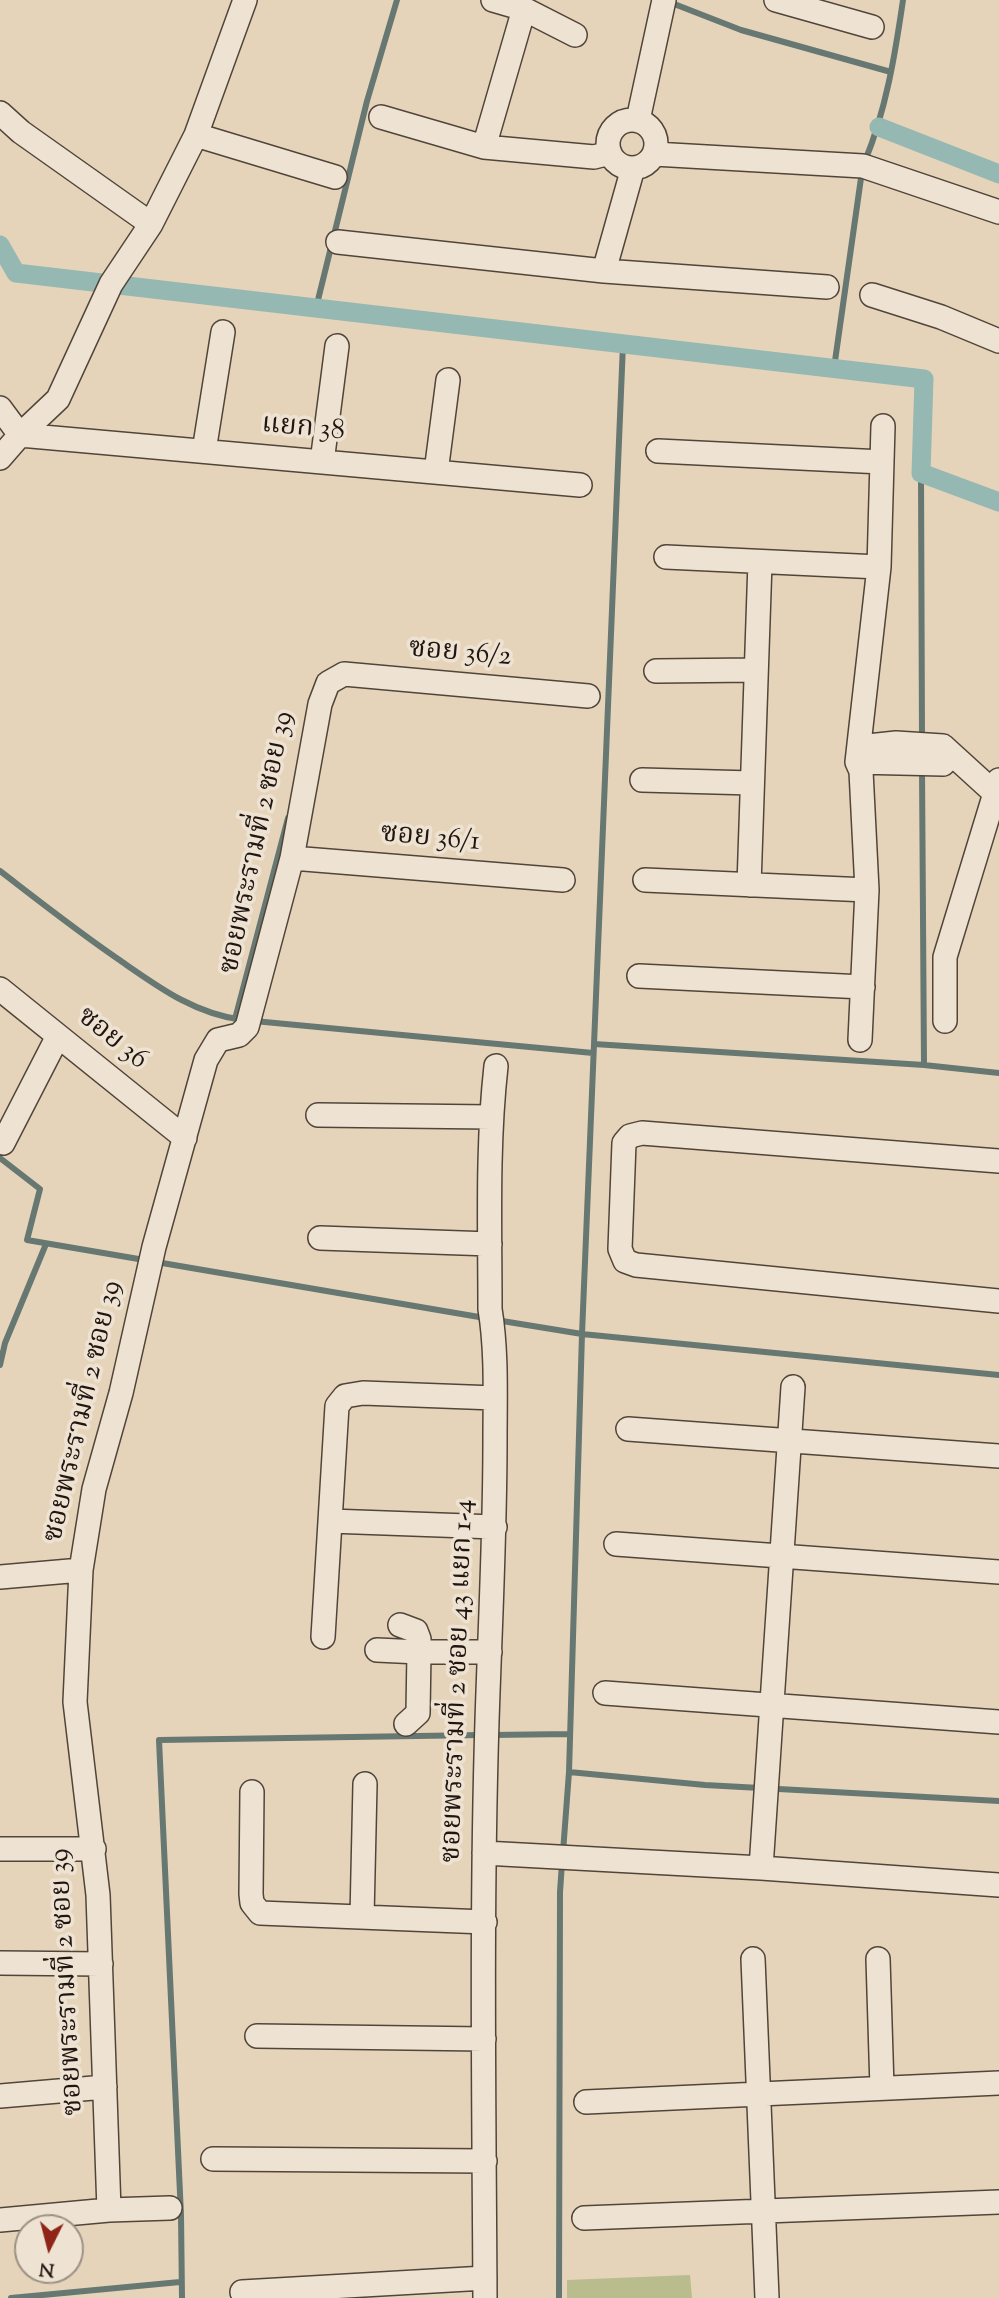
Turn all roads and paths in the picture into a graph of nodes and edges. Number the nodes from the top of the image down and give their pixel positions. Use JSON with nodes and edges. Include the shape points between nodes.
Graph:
{"nodes":[{"id":1,"x":245,"y":0,"type":"edge"},
{"id":2,"x":493,"y":0,"type":"edge"},
{"id":3,"x":664,"y":0,"type":"edge"},
{"id":4,"x":776,"y":0,"type":"edge"},
{"id":5,"x":524,"y":9,"type":"junction"},
{"id":6,"x":872,"y":27,"type":"dead end"},
{"id":7,"x":575,"y":35,"type":"dead end"},
{"id":8,"x":0,"y":113,"type":"edge"},
{"id":9,"x":381,"y":117,"type":"dead end"},
{"id":10,"x":638,"y":120,"type":"junction"},
{"id":11,"x":196,"y":135,"type":"junction"},
{"id":12,"x":484,"y":147,"type":"junction"},
{"id":13,"x":610,"y":153,"type":"junction"},
{"id":14,"x":654,"y":154,"type":"junction"},
{"id":15,"x":633,"y":168,"type":"junction"},
{"id":16,"x":335,"y":177,"type":"dead end"},
{"id":17,"x":999,"y":212,"type":"edge"},
{"id":18,"x":151,"y":224,"type":"junction"},
{"id":19,"x":338,"y":243,"type":"dead end"},
{"id":20,"x":604,"y":271,"type":"junction"},
{"id":21,"x":827,"y":286,"type":"dead end"},
{"id":22,"x":872,"y":295,"type":"dead end"},
{"id":23,"x":223,"y":332,"type":"dead end"},
{"id":24,"x":999,"y":341,"type":"edge"},
{"id":25,"x":337,"y":346,"type":"dead end"},
{"id":26,"x":448,"y":380,"type":"dead end"},
{"id":27,"x":0,"y":408,"type":"edge"},
{"id":28,"x":883,"y":426,"type":"dead end"},
{"id":29,"x":20,"y":435,"type":"junction"},
{"id":30,"x":204,"y":451,"type":"junction"},
{"id":31,"x":658,"y":452,"type":"dead end"},
{"id":32,"x":0,"y":458,"type":"edge"},
{"id":33,"x":322,"y":462,"type":"junction"},
{"id":34,"x":882,"y":462,"type":"junction"},
{"id":35,"x":436,"y":472,"type":"junction"},
{"id":36,"x":580,"y":485,"type":"dead end"},
{"id":37,"x":666,"y":558,"type":"dead end"},
{"id":38,"x":760,"y":562,"type":"junction"},
{"id":39,"x":879,"y":566,"type":"junction"},
{"id":40,"x":756,"y":670,"type":"junction"},
{"id":41,"x":656,"y":671,"type":"dead end"},
{"id":42,"x":328,"y":683,"type":"joint"},
{"id":43,"x":588,"y":696,"type":"dead end"},
{"id":44,"x":858,"y":754,"type":"junction"},
{"id":45,"x":642,"y":780,"type":"dead end"},
{"id":46,"x":752,"y":783,"type":"junction"},
{"id":47,"x":998,"y":790,"type":"edge"},
{"id":48,"x":292,"y":858,"type":"junction"},
{"id":49,"x":564,"y":880,"type":"dead end"},
{"id":50,"x":645,"y":880,"type":"dead end"},
{"id":51,"x":749,"y":885,"type":"junction"},
{"id":52,"x":867,"y":890,"type":"junction"},
{"id":53,"x":639,"y":976,"type":"dead end"},
{"id":54,"x":863,"y":986,"type":"junction"},
{"id":55,"x":0,"y":989,"type":"edge"},
{"id":56,"x":945,"y":1021,"type":"dead end"},
{"id":57,"x":58,"y":1035,"type":"junction"},
{"id":58,"x":860,"y":1040,"type":"dead end"},
{"id":59,"x":496,"y":1066,"type":"dead end"},
{"id":60,"x":318,"y":1115,"type":"dead end"},
{"id":61,"x":491,"y":1117,"type":"junction"},
{"id":62,"x":185,"y":1138,"type":"junction"},
{"id":63,"x":3,"y":1143,"type":"dead end"},
{"id":64,"x":999,"y":1161,"type":"edge"},
{"id":65,"x":320,"y":1238,"type":"dead end"},
{"id":66,"x":490,"y":1244,"type":"junction"},
{"id":67,"x":999,"y":1301,"type":"edge"},
{"id":68,"x":793,"y":1387,"type":"dead end"},
{"id":69,"x":495,"y":1398,"type":"junction"},
{"id":70,"x":628,"y":1429,"type":"dead end"},
{"id":71,"x":790,"y":1440,"type":"junction"},
{"id":72,"x":999,"y":1456,"type":"edge"},
{"id":73,"x":330,"y":1521,"type":"junction"},
{"id":74,"x":495,"y":1527,"type":"junction"},
{"id":75,"x":616,"y":1544,"type":"dead end"},
{"id":76,"x":783,"y":1556,"type":"junction"},
{"id":77,"x":81,"y":1570,"type":"junction"},
{"id":78,"x":999,"y":1572,"type":"edge"},
{"id":79,"x":0,"y":1577,"type":"edge"},
{"id":80,"x":400,"y":1625,"type":"dead end"},
{"id":81,"x":323,"y":1637,"type":"dead end"},
{"id":82,"x":377,"y":1650,"type":"dead end"},
{"id":83,"x":419,"y":1652,"type":"junction"},
{"id":84,"x":490,"y":1653,"type":"junction"},
{"id":85,"x":605,"y":1693,"type":"dead end"},
{"id":86,"x":772,"y":1706,"type":"junction"},
{"id":87,"x":999,"y":1721,"type":"edge"},
{"id":88,"x":406,"y":1724,"type":"dead end"},
{"id":89,"x":365,"y":1784,"type":"dead end"},
{"id":90,"x":252,"y":1792,"type":"dead end"},
{"id":91,"x":0,"y":1849,"type":"edge"},
{"id":92,"x":94,"y":1849,"type":"junction"},
{"id":93,"x":485,"y":1853,"type":"junction"},
{"id":94,"x":761,"y":1868,"type":"junction"},
{"id":95,"x":999,"y":1885,"type":"edge"},
{"id":96,"x":362,"y":1917,"type":"junction"},
{"id":97,"x":485,"y":1922,"type":"junction"},
{"id":98,"x":753,"y":1959,"type":"dead end"},
{"id":99,"x":878,"y":1959,"type":"dead end"},
{"id":100,"x":0,"y":1963,"type":"edge"},
{"id":101,"x":101,"y":1964,"type":"junction"},
{"id":102,"x":257,"y":2036,"type":"dead end"},
{"id":103,"x":484,"y":2039,"type":"junction"},
{"id":104,"x":999,"y":2083,"type":"edge"},
{"id":105,"x":105,"y":2087,"type":"junction"},
{"id":106,"x":882,"y":2088,"type":"junction"},
{"id":107,"x":759,"y":2093,"type":"junction"},
{"id":108,"x":0,"y":2096,"type":"edge"},
{"id":109,"x":586,"y":2102,"type":"dead end"},
{"id":110,"x":213,"y":2159,"type":"dead end"},
{"id":111,"x":485,"y":2161,"type":"junction"},
{"id":112,"x":999,"y":2202,"type":"edge"},
{"id":113,"x":170,"y":2208,"type":"dead end"},
{"id":114,"x":109,"y":2210,"type":"junction"},
{"id":115,"x":764,"y":2211,"type":"junction"},
{"id":116,"x":584,"y":2218,"type":"dead end"},
{"id":117,"x":0,"y":2220,"type":"edge"},
{"id":118,"x":485,"y":2288,"type":"edge"},
{"id":119,"x":242,"y":2292,"type":"dead end"},
{"id":120,"x":767,"y":2298,"type":"edge"}],
"edges":[{"from":1,"to":11,"type":"street"},
{"from":2,"to":5,"type":"street"},
{"from":3,"to":10,"type":"street"},
{"from":4,"to":6,"type":"street"},
{"from":5,"to":7,"type":"street"},
{"from":5,"to":12,"type":"street"},
{"from":8,"to":18,"type":"street"},
{"from":9,"to":12,"type":"street"},
{"from":10,"to":13,"type":"street","via":[[618,125],[611,133]]},
{"from":10,"to":14,"type":"street","via":[[654,133]]},
{"from":11,"to":16,"type":"street"},
{"from":11,"to":18,"type":"street"},
{"from":12,"to":13,"type":"street","via":[[594,157]]},
{"from":13,"to":15,"type":"street","via":[[615,161]]},
{"from":14,"to":15,"type":"street"},
{"from":14,"to":17,"type":"street","via":[[863,166]]},
{"from":15,"to":20,"type":"street"},
{"from":18,"to":29,"type":"street","via":[[110,287],[58,399]]},
{"from":19,"to":20,"type":"street"},
{"from":20,"to":21,"type":"street"},
{"from":22,"to":24,"type":"street"},
{"from":23,"to":30,"type":"street"},
{"from":25,"to":33,"type":"street"},
{"from":26,"to":35,"type":"street"},
{"from":27,"to":29,"type":"street"},
{"from":28,"to":34,"type":"street"},
{"from":29,"to":30,"type":"street","name":"แยก 38"},
{"from":29,"to":32,"type":"street"},
{"from":30,"to":33,"type":"street","name":"แยก 38"},
{"from":31,"to":34,"type":"street"},
{"from":33,"to":35,"type":"street","name":"แยก 38"},
{"from":34,"to":39,"type":"street"},
{"from":35,"to":36,"type":"street","name":"แยก 38"},
{"from":37,"to":38,"type":"street"},
{"from":38,"to":39,"type":"street"},
{"from":38,"to":40,"type":"street"},
{"from":39,"to":44,"type":"street"},
{"from":40,"to":41,"type":"street"},
{"from":40,"to":46,"type":"street"},
{"from":42,"to":43,"type":"street","name":"ซอย 36/2","via":[[344,674]]},
{"from":42,"to":48,"type":"street","name":"ซอยพระรามที่ 2 ซอย 39","via":[[320,704]]},
{"from":44,"to":47,"type":"street","via":[[946,755]]},
{"from":44,"to":52,"type":"street"},
{"from":45,"to":46,"type":"street"},
{"from":46,"to":51,"type":"street"},
{"from":47,"to":56,"type":"street","via":[[945,957]]},
{"from":48,"to":49,"type":"street","name":"ซอย 36/1"},
{"from":48,"to":62,"type":"street","name":"ซอยพระรามที่ 2 ซอย 39","via":[[247,1027],[239,1035],[218,1040],[211,1049]]},
{"from":50,"to":51,"type":"street"},
{"from":51,"to":52,"type":"street"},
{"from":52,"to":54,"type":"street"},
{"from":53,"to":54,"type":"street"},
{"from":54,"to":58,"type":"street"},
{"from":55,"to":57,"type":"street","name":"ซอย 36"},
{"from":57,"to":62,"type":"street","name":"ซอย 36"},
{"from":57,"to":63,"type":"street"},
{"from":59,"to":61,"type":"street","name":"ซอยพระรามที่ 2 ซอย 43 แยก 1-4"},
{"from":60,"to":61,"type":"street"},
{"from":61,"to":66,"type":"street","name":"ซอยพระรามที่ 2 ซอย 43 แยก 1-4"},
{"from":62,"to":77,"type":"street","name":"ซอยพระรามที่ 2 ซอย 39","via":[[94,1489]]},
{"from":64,"to":67,"type":"street","via":[[642,1133],[624,1143],[620,1249],[625,1261],[636,1265]]},
{"from":65,"to":66,"type":"street"},
{"from":66,"to":69,"type":"street","name":"ซอยพระรามที่ 2 ซอย 43 แยก 1-4"},
{"from":68,"to":71,"type":"street"},
{"from":69,"to":73,"type":"street","via":[[345,1396],[337,1406]]},
{"from":69,"to":74,"type":"street","name":"ซอยพระรามที่ 2 ซอย 43 แยก 1-4"},
{"from":70,"to":71,"type":"street"},
{"from":71,"to":72,"type":"street"},
{"from":71,"to":76,"type":"street"},
{"from":73,"to":74,"type":"street"},
{"from":73,"to":81,"type":"street"},
{"from":74,"to":84,"type":"street","name":"ซอยพระรามที่ 2 ซอย 43 แยก 1-4"},
{"from":75,"to":76,"type":"street"},
{"from":76,"to":78,"type":"street"},
{"from":76,"to":86,"type":"street"},
{"from":77,"to":79,"type":"street"},
{"from":77,"to":92,"type":"street","name":"ซอยพระรามที่ 2 ซอย 39","via":[[75,1702]]},
{"from":80,"to":83,"type":"street","via":[[416,1631]]},
{"from":82,"to":83,"type":"street"},
{"from":83,"to":84,"type":"street"},
{"from":83,"to":88,"type":"street","via":[[418,1713]]},
{"from":84,"to":93,"type":"street","name":"ซอยพระรามที่ 2 ซอย 43 แยก 1-4"},
{"from":85,"to":86,"type":"street"},
{"from":86,"to":87,"type":"street"},
{"from":86,"to":94,"type":"street"},
{"from":89,"to":96,"type":"street"},
{"from":90,"to":96,"type":"street","via":[[251,1895],[255,1909],[271,1915]]},
{"from":91,"to":92,"type":"street"},
{"from":92,"to":101,"type":"street","name":"ซอยพระรามที่ 2 ซอย 39"},
{"from":93,"to":94,"type":"street"},
{"from":93,"to":97,"type":"street","name":"ซอยพระรามที่ 2 ซอย 43 แยก 1-4"},
{"from":94,"to":95,"type":"street"},
{"from":96,"to":97,"type":"street"},
{"from":97,"to":103,"type":"street","name":"ซอยพระรามที่ 2 ซอย 43 แยก 1-4"},
{"from":98,"to":107,"type":"street"},
{"from":99,"to":106,"type":"street"},
{"from":100,"to":101,"type":"street"},
{"from":101,"to":105,"type":"street","name":"ซอยพระรามที่ 2 ซอย 39"},
{"from":102,"to":103,"type":"street"},
{"from":103,"to":111,"type":"street","name":"ซอยพระรามที่ 2 ซอย 43 แยก 1-4"},
{"from":104,"to":106,"type":"street"},
{"from":105,"to":108,"type":"street"},
{"from":105,"to":114,"type":"street","name":"ซอยพระรามที่ 2 ซอย 39"},
{"from":106,"to":107,"type":"street"},
{"from":107,"to":109,"type":"street"},
{"from":107,"to":115,"type":"street"},
{"from":110,"to":111,"type":"street"},
{"from":111,"to":118,"type":"street","name":"ซอยพระรามที่ 2 ซอย 43 แยก 1-4"},
{"from":112,"to":115,"type":"street"},
{"from":113,"to":114,"type":"street"},
{"from":114,"to":117,"type":"street"},
{"from":115,"to":116,"type":"street"},
{"from":115,"to":120,"type":"street"},
{"from":118,"to":119,"type":"street"}]}
